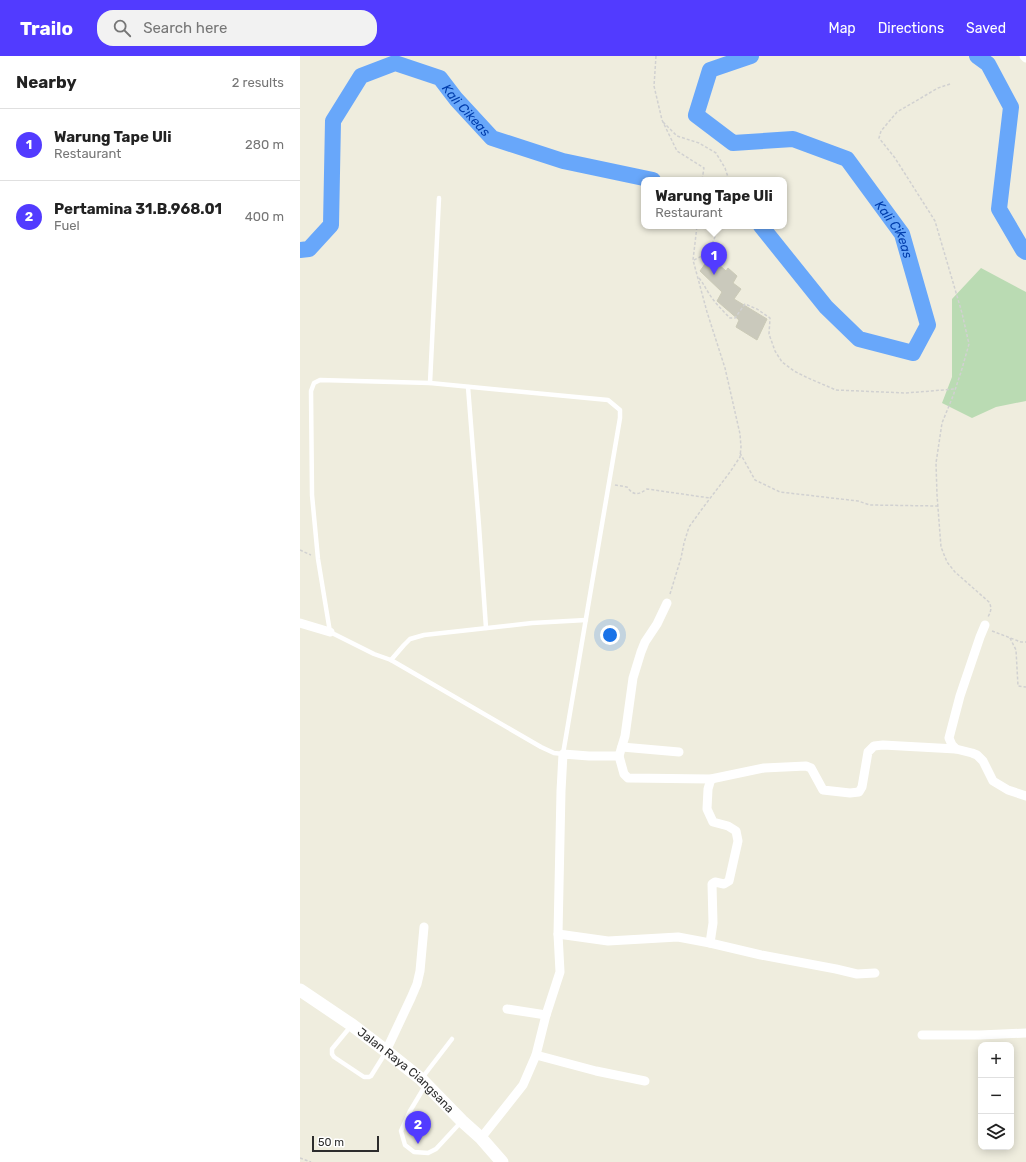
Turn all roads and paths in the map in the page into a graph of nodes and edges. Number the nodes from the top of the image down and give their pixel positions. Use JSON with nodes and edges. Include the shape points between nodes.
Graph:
{"nodes":[{"id":1,"x":656,"y":56,"type":"edge"},
{"id":2,"x":950,"y":84,"type":"dead end"},
{"id":3,"x":662,"y":120,"type":"junction"},
{"id":4,"x":702,"y":177,"type":"edge"},
{"id":5,"x":728,"y":177,"type":"edge"},
{"id":6,"x":439,"y":198,"type":"dead end"},
{"id":7,"x":697,"y":229,"type":"edge"},
{"id":8,"x":719,"y":229,"type":"edge"},
{"id":9,"x":693,"y":260,"type":"junction"},
{"id":10,"x":698,"y":278,"type":"junction"},
{"id":11,"x":430,"y":383,"type":"junction"},
{"id":12,"x":468,"y":387,"type":"junction"},
{"id":13,"x":955,"y":389,"type":"junction"},
{"id":14,"x":740,"y":453,"type":"junction"},
{"id":15,"x":609,"y":484,"type":"junction"},
{"id":16,"x":710,"y":498,"type":"junction"},
{"id":17,"x":938,"y":506,"type":"junction"},
{"id":18,"x":300,"y":550,"type":"edge"},
{"id":19,"x":318,"y":559,"type":"junction"},
{"id":20,"x":667,"y":603,"type":"joint"},
{"id":21,"x":586,"y":620,"type":"junction"},
{"id":22,"x":300,"y":623,"type":"edge"},
{"id":23,"x":985,"y":625,"type":"junction"},
{"id":24,"x":486,"y":628,"type":"junction"},
{"id":25,"x":330,"y":632,"type":"junction"},
{"id":26,"x":1010,"y":638,"type":"junction"},
{"id":27,"x":1026,"y":642,"type":"edge"},
{"id":28,"x":391,"y":660,"type":"junction"},
{"id":29,"x":1026,"y":687,"type":"edge"},
{"id":30,"x":622,"y":747,"type":"junction"},
{"id":31,"x":956,"y":749,"type":"junction"},
{"id":32,"x":679,"y":752,"type":"dead end"},
{"id":33,"x":563,"y":754,"type":"junction"},
{"id":34,"x":619,"y":756,"type":"junction"},
{"id":35,"x":711,"y":779,"type":"junction"},
{"id":36,"x":1026,"y":796,"type":"edge"},
{"id":37,"x":424,"y":927,"type":"dead end"},
{"id":38,"x":558,"y":934,"type":"junction"},
{"id":39,"x":710,"y":943,"type":"junction"},
{"id":40,"x":875,"y":973,"type":"dead end"},
{"id":41,"x":300,"y":990,"type":"edge"},
{"id":42,"x":507,"y":1009,"type":"dead end"},
{"id":43,"x":546,"y":1015,"type":"junction"},
{"id":44,"x":352,"y":1025,"type":"junction"},
{"id":45,"x":1026,"y":1033,"type":"edge"},
{"id":46,"x":922,"y":1035,"type":"dead end"},
{"id":47,"x":452,"y":1039,"type":"dead end"},
{"id":48,"x":386,"y":1051,"type":"junction"},
{"id":49,"x":536,"y":1055,"type":"junction"},
{"id":50,"x":424,"y":1082,"type":"junction"},
{"id":51,"x":645,"y":1082,"type":"dead end"},
{"id":52,"x":462,"y":1121,"type":"junction"},
{"id":53,"x":481,"y":1138,"type":"junction"},
{"id":54,"x":300,"y":1158,"type":"edge"},
{"id":55,"x":310,"y":1162,"type":"edge"},
{"id":56,"x":502,"y":1162,"type":"edge"}],
"edges":[{"from":1,"to":3,"type":"path","via":[[654,86]]},
{"from":2,"to":13,"type":"path","via":[[938,88],[897,112],[880,131],[879,138],[895,158],[935,221],[943,246],[969,344]]},
{"from":3,"to":4,"type":"path","via":[[676,152],[704,168]]},
{"from":3,"to":5,"type":"path","via":[[678,136],[700,143],[716,153]]},
{"from":6,"to":11,"type":"lane"},
{"from":7,"to":9,"type":"path"},
{"from":8,"to":9,"type":"path","via":[[704,255]]},
{"from":9,"to":10,"type":"path"},
{"from":10,"to":13,"type":"path","via":[[730,318],[736,318],[745,304],[770,318],[768,334],[782,362],[808,378],[836,390],[906,393]]},
{"from":10,"to":14,"type":"path","via":[[725,368],[741,441]]},
{"from":11,"to":12,"type":"lane"},
{"from":11,"to":19,"type":"lane","via":[[320,380],[314,383],[311,391],[312,495]]},
{"from":12,"to":15,"type":"lane","via":[[608,400],[620,410]]},
{"from":12,"to":24,"type":"lane"},
{"from":13,"to":17,"type":"path","via":[[942,423],[936,463]]},
{"from":14,"to":16,"type":"path","via":[[740,457]]},
{"from":14,"to":17,"type":"path","via":[[755,480],[780,492],[858,501],[870,505]]},
{"from":15,"to":16,"type":"path","via":[[627,486],[631,492],[637,494],[647,489]]},
{"from":15,"to":21,"type":"lane"},
{"from":16,"to":20,"type":"path","via":[[689,527]]},
{"from":17,"to":23,"type":"path","via":[[941,547],[947,562],[991,606]]},
{"from":18,"to":19,"type":"path"},
{"from":19,"to":25,"type":"lane"},
{"from":20,"to":30,"type":"street","via":[[641,652],[633,678]]},
{"from":21,"to":24,"type":"lane"},
{"from":21,"to":33,"type":"lane"},
{"from":22,"to":25,"type":"street"},
{"from":23,"to":26,"type":"path","via":[[993,632]]},
{"from":23,"to":31,"type":"street","via":[[960,696],[949,738]]},
{"from":24,"to":28,"type":"lane","via":[[410,639]]},
{"from":25,"to":28,"type":"lane"},
{"from":26,"to":27,"type":"path"},
{"from":26,"to":29,"type":"path","via":[[1016,650],[1018,686]]},
{"from":28,"to":33,"type":"lane","via":[[540,748],[554,754]]},
{"from":30,"to":32,"type":"street"},
{"from":30,"to":34,"type":"street"},
{"from":31,"to":35,"type":"street","via":[[883,744],[874,746],[868,752],[859,792],[823,790],[810,768],[806,766],[764,768]]},
{"from":31,"to":36,"type":"street","via":[[977,755],[993,781]]},
{"from":33,"to":34,"type":"street"},
{"from":33,"to":38,"type":"street"},
{"from":34,"to":35,"type":"street","via":[[624,774],[628,778]]},
{"from":35,"to":39,"type":"street","via":[[707,809],[713,822],[736,831],[738,841],[729,881],[724,884],[712,884],[713,923]]},
{"from":37,"to":48,"type":"street","via":[[417,984]]},
{"from":38,"to":39,"type":"street","via":[[608,941],[678,937]]},
{"from":38,"to":43,"type":"street","via":[[560,972]]},
{"from":39,"to":40,"type":"street","via":[[857,974]]},
{"from":41,"to":44,"type":"main road","name":"Jalan Raya Ciangsana"},
{"from":42,"to":43,"type":"street"},
{"from":43,"to":49,"type":"street"},
{"from":44,"to":48,"type":"main road","name":"Jalan Raya Ciangsana"},
{"from":44,"to":48,"type":"lane","via":[[332,1048],[334,1057],[364,1077],[369,1077]]},
{"from":45,"to":46,"type":"street"},
{"from":47,"to":50,"type":"lane"},
{"from":48,"to":50,"type":"main road","name":"Jalan Raya Ciangsana"},
{"from":49,"to":51,"type":"street"},
{"from":49,"to":53,"type":"street","via":[[523,1085]]},
{"from":50,"to":52,"type":"main road","name":"Jalan Raya Ciangsana"},
{"from":50,"to":52,"type":"lane","via":[[401,1131],[405,1145],[414,1152],[428,1153],[436,1149]]},
{"from":52,"to":53,"type":"main road","name":"Jalan Raya Ciangsana"},
{"from":53,"to":56,"type":"main road","name":"Jalan Raya Ciangsana"},
{"from":54,"to":55,"type":"path"}]}
